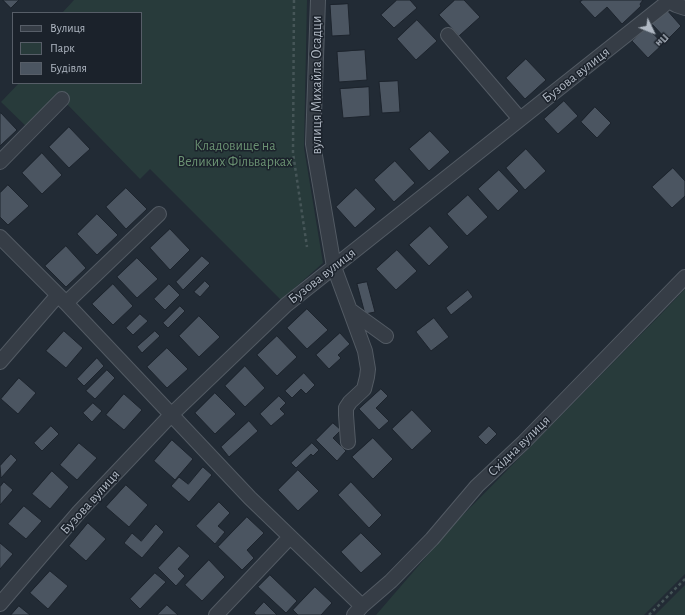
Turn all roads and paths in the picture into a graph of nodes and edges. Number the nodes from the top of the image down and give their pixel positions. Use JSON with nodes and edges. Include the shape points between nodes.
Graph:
{"nodes":[{"id":1,"x":294,"y":0,"type":"edge"},
{"id":2,"x":318,"y":0,"type":"edge"},
{"id":3,"x":668,"y":0,"type":"edge"},
{"id":4,"x":685,"y":8,"type":"edge"},
{"id":5,"x":448,"y":35,"type":"dead end"},
{"id":6,"x":62,"y":99,"type":"dead end"},
{"id":7,"x":520,"y":119,"type":"junction"},
{"id":8,"x":0,"y":162,"type":"edge"},
{"id":9,"x":159,"y":214,"type":"dead end"},
{"id":10,"x":0,"y":237,"type":"edge"},
{"id":11,"x":307,"y":247,"type":"dead end"},
{"id":12,"x":334,"y":267,"type":"junction"},
{"id":13,"x":685,"y":277,"type":"edge"},
{"id":14,"x":62,"y":299,"type":"junction"},
{"id":15,"x":350,"y":310,"type":"junction"},
{"id":16,"x":386,"y":336,"type":"dead end"},
{"id":17,"x":0,"y":362,"type":"edge"},
{"id":18,"x":171,"y":415,"type":"junction"},
{"id":19,"x":348,"y":442,"type":"dead end"},
{"id":20,"x":290,"y":537,"type":"junction"},
{"id":21,"x":685,"y":579,"type":"edge"},
{"id":22,"x":0,"y":604,"type":"edge"},
{"id":23,"x":358,"y":610,"type":"edge"},
{"id":24,"x":216,"y":615,"type":"edge"},
{"id":25,"x":649,"y":615,"type":"edge"}],
"edges":[{"from":1,"to":11,"type":"path","via":[[293,153]]},
{"from":2,"to":12,"type":"street","name":"вулиця Михайла Осадци","via":[[313,144]]},
{"from":3,"to":4,"type":"street","name":"Бузова вулиця"},
{"from":3,"to":7,"type":"street","name":"Бузова вулиця"},
{"from":5,"to":7,"type":"street"},
{"from":6,"to":8,"type":"street"},
{"from":7,"to":12,"type":"street","name":"Бузова вулиця"},
{"from":9,"to":14,"type":"street"},
{"from":10,"to":14,"type":"street"},
{"from":12,"to":15,"type":"street","name":"вулиця Михайла Осадци"},
{"from":12,"to":18,"type":"street","name":"Бузова вулиця","via":[[286,305]]},
{"from":13,"to":23,"type":"street","name":"Східна вулиця","via":[[524,442],[477,486],[432,539],[391,581]]},
{"from":14,"to":17,"type":"street"},
{"from":14,"to":18,"type":"street"},
{"from":15,"to":16,"type":"street"},
{"from":15,"to":19,"type":"street","name":"вулиця Михайла Осадци","via":[[365,350],[368,370],[364,389],[346,408]]},
{"from":18,"to":20,"type":"street"},
{"from":18,"to":22,"type":"street","name":"Бузова вулиця","via":[[79,512]]},
{"from":20,"to":23,"type":"street"},
{"from":20,"to":24,"type":"street"},
{"from":21,"to":25,"type":"path"}]}
